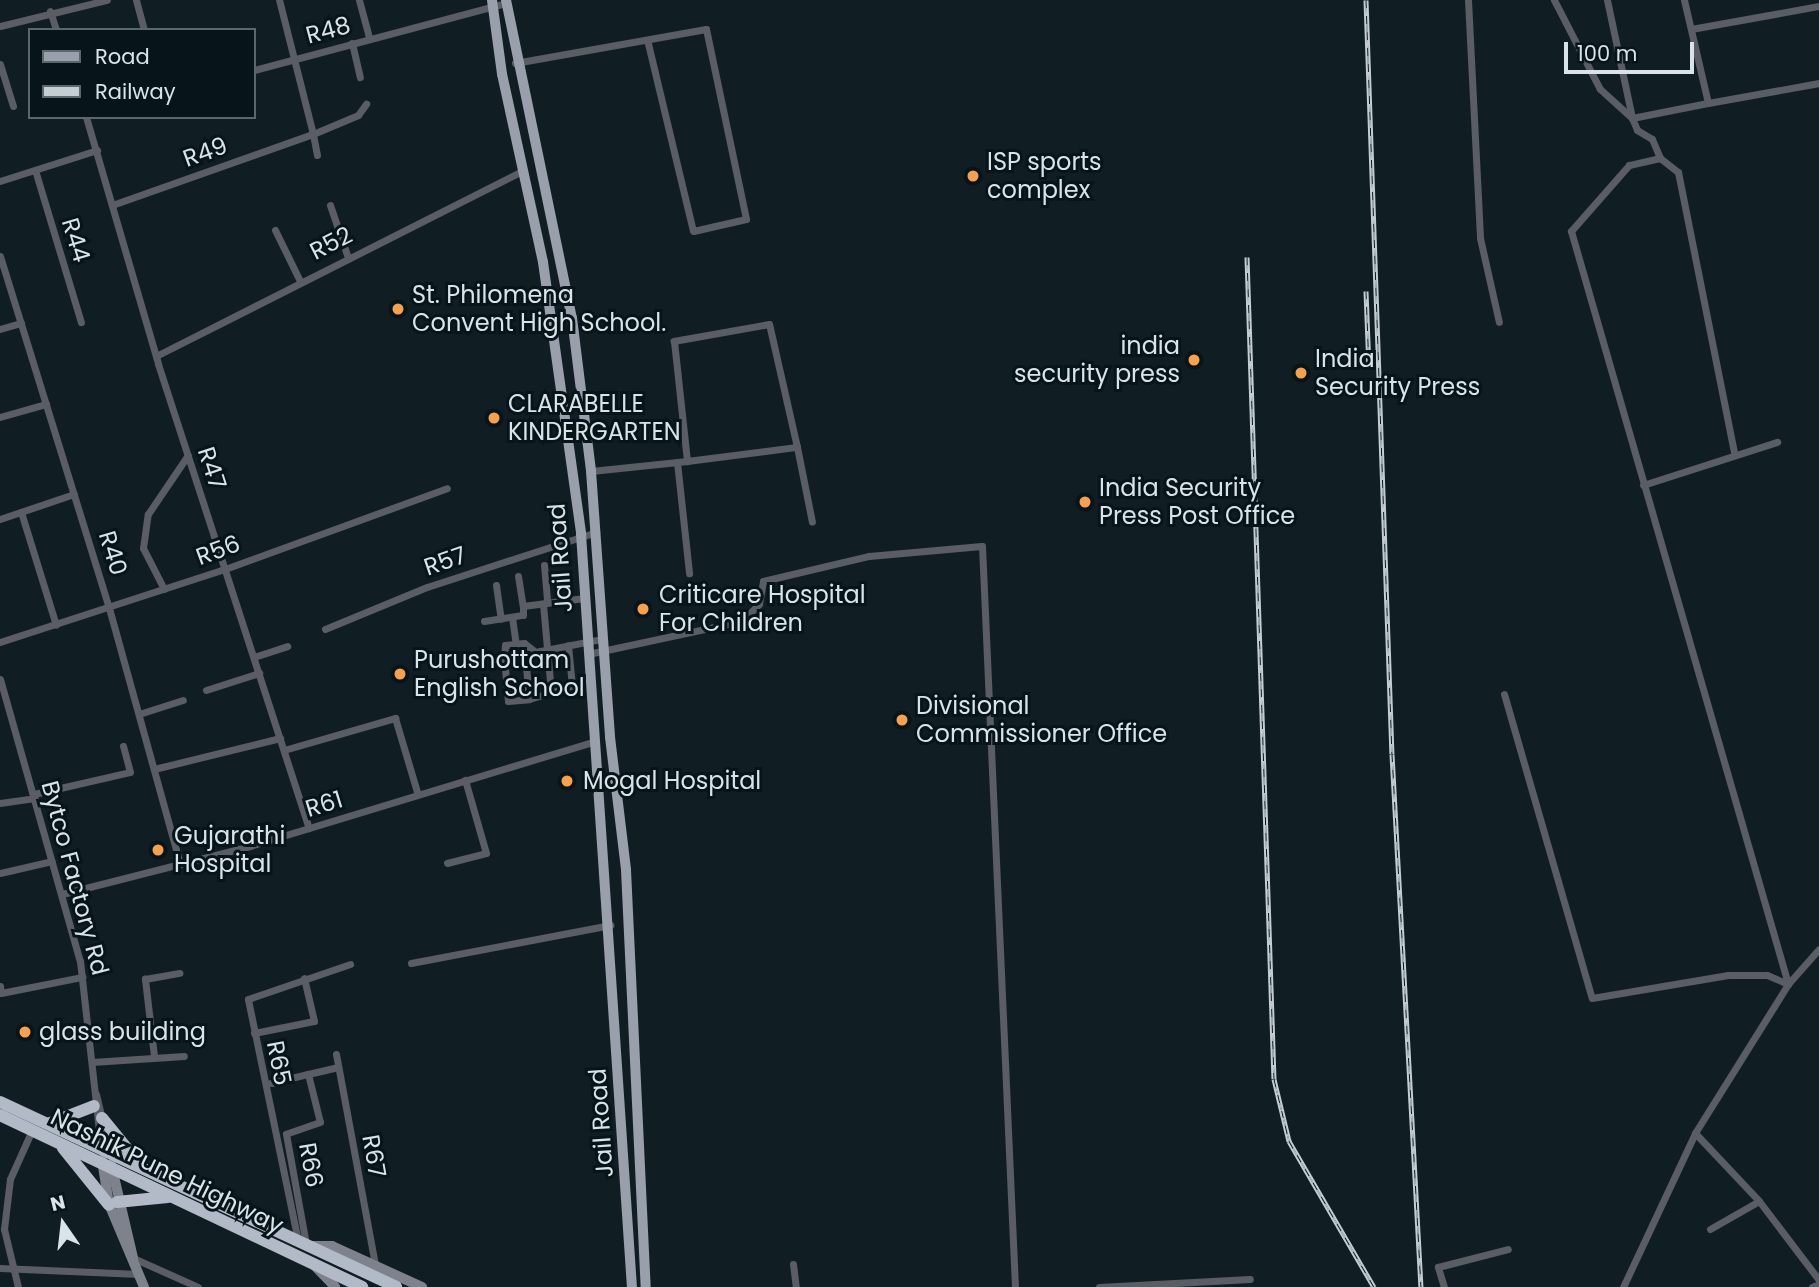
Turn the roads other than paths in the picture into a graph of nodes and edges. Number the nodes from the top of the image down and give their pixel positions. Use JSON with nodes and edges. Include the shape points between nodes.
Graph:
{"nodes":[{"id":1,"x":107,"y":0,"type":"edge"},
{"id":2,"x":136,"y":0,"type":"edge"},
{"id":3,"x":279,"y":0,"type":"edge"},
{"id":4,"x":359,"y":0,"type":"edge"},
{"id":5,"x":1468,"y":0,"type":"edge"},
{"id":6,"x":1554,"y":0,"type":"edge"},
{"id":7,"x":1607,"y":0,"type":"edge"},
{"id":8,"x":1684,"y":0,"type":"edge"},
{"id":9,"x":506,"y":1,"type":"edge"},
{"id":10,"x":493,"y":2,"type":"edge"},
{"id":11,"x":1819,"y":6,"type":"edge"},
{"id":12,"x":50,"y":11,"type":"junction"},
{"id":13,"x":0,"y":26,"type":"edge"},
{"id":14,"x":55,"y":28,"type":"edge"},
{"id":15,"x":143,"y":28,"type":"edge"},
{"id":16,"x":1691,"y":29,"type":"junction"},
{"id":17,"x":369,"y":38,"type":"junction"},
{"id":18,"x":647,"y":40,"type":"junction"},
{"id":19,"x":352,"y":43,"type":"junction"},
{"id":20,"x":293,"y":59,"type":"junction"},
{"id":21,"x":515,"y":63,"type":"junction"},
{"id":22,"x":0,"y":64,"type":"edge"},
{"id":23,"x":256,"y":69,"type":"edge"},
{"id":24,"x":360,"y":77,"type":"dead end"},
{"id":25,"x":1819,"y":83,"type":"edge"},
{"id":26,"x":1708,"y":103,"type":"junction"},
{"id":27,"x":366,"y":104,"type":"dead end"},
{"id":28,"x":13,"y":106,"type":"dead end"},
{"id":29,"x":1632,"y":118,"type":"junction"},
{"id":30,"x":87,"y":119,"type":"edge"},
{"id":31,"x":313,"y":134,"type":"junction"},
{"id":32,"x":97,"y":150,"type":"junction"},
{"id":33,"x":317,"y":155,"type":"dead end"},
{"id":34,"x":1660,"y":158,"type":"junction"},
{"id":35,"x":525,"y":169,"type":"junction"},
{"id":36,"x":35,"y":170,"type":"junction"},
{"id":37,"x":0,"y":181,"type":"edge"},
{"id":38,"x":116,"y":205,"type":"junction"},
{"id":39,"x":330,"y":205,"type":"dead end"},
{"id":40,"x":275,"y":230,"type":"dead end"},
{"id":41,"x":0,"y":256,"type":"edge"},
{"id":42,"x":347,"y":256,"type":"junction"},
{"id":43,"x":560,"y":257,"type":"junction"},
{"id":44,"x":543,"y":259,"type":"junction"},
{"id":45,"x":300,"y":281,"type":"junction"},
{"id":46,"x":1499,"y":321,"type":"dead end"},
{"id":47,"x":81,"y":322,"type":"dead end"},
{"id":48,"x":21,"y":323,"type":"junction"},
{"id":49,"x":0,"y":329,"type":"edge"},
{"id":50,"x":156,"y":356,"type":"junction"},
{"id":51,"x":46,"y":404,"type":"junction"},
{"id":52,"x":0,"y":417,"type":"edge"},
{"id":53,"x":1777,"y":442,"type":"dead end"},
{"id":54,"x":797,"y":447,"type":"junction"},
{"id":55,"x":1734,"y":453,"type":"junction"},
{"id":56,"x":188,"y":455,"type":"junction"},
{"id":57,"x":687,"y":461,"type":"junction"},
{"id":58,"x":677,"y":462,"type":"junction"},
{"id":59,"x":592,"y":471,"type":"junction"},
{"id":60,"x":1643,"y":485,"type":"junction"},
{"id":61,"x":447,"y":488,"type":"dead end"},
{"id":62,"x":74,"y":494,"type":"junction"},
{"id":63,"x":21,"y":512,"type":"junction"},
{"id":64,"x":0,"y":519,"type":"edge"},
{"id":65,"x":812,"y":522,"type":"dead end"},
{"id":66,"x":596,"y":532,"type":"junction"},
{"id":67,"x":581,"y":534,"type":"junction"},
{"id":68,"x":544,"y":565,"type":"dead end"},
{"id":69,"x":225,"y":569,"type":"junction"},
{"id":70,"x":689,"y":573,"type":"dead end"},
{"id":71,"x":518,"y":576,"type":"dead end"},
{"id":72,"x":496,"y":584,"type":"dead end"},
{"id":73,"x":164,"y":589,"type":"junction"},
{"id":74,"x":584,"y":598,"type":"junction"},
{"id":75,"x":545,"y":604,"type":"junction"},
{"id":76,"x":523,"y":606,"type":"junction"},
{"id":77,"x":109,"y":608,"type":"junction"},
{"id":78,"x":512,"y":617,"type":"junction"},
{"id":79,"x":501,"y":619,"type":"junction"},
{"id":80,"x":484,"y":621,"type":"dead end"},
{"id":81,"x":56,"y":625,"type":"junction"},
{"id":82,"x":324,"y":629,"type":"dead end"},
{"id":83,"x":0,"y":642,"type":"edge"},
{"id":84,"x":587,"y":642,"type":"junction"},
{"id":85,"x":516,"y":644,"type":"junction"},
{"id":86,"x":568,"y":645,"type":"junction"},
{"id":87,"x":602,"y":645,"type":"junction"},
{"id":88,"x":287,"y":646,"type":"dead end"},
{"id":89,"x":546,"y":648,"type":"junction"},
{"id":90,"x":533,"y":650,"type":"junction"},
{"id":91,"x":588,"y":654,"type":"junction"},
{"id":92,"x":525,"y":656,"type":"junction"},
{"id":93,"x":254,"y":657,"type":"junction"},
{"id":94,"x":504,"y":658,"type":"junction"},
{"id":95,"x":259,"y":673,"type":"junction"},
{"id":96,"x":0,"y":679,"type":"edge"},
{"id":97,"x":206,"y":690,"type":"dead end"},
{"id":98,"x":551,"y":692,"type":"junction"},
{"id":99,"x":1504,"y":694,"type":"dead end"},
{"id":100,"x":529,"y":698,"type":"junction"},
{"id":101,"x":183,"y":700,"type":"dead end"},
{"id":102,"x":139,"y":714,"type":"junction"},
{"id":103,"x":280,"y":738,"type":"junction"},
{"id":104,"x":595,"y":741,"type":"junction"},
{"id":105,"x":123,"y":746,"type":"dead end"},
{"id":106,"x":284,"y":750,"type":"junction"},
{"id":107,"x":154,"y":769,"type":"junction"},
{"id":108,"x":465,"y":780,"type":"junction"},
{"id":109,"x":418,"y":795,"type":"junction"},
{"id":110,"x":34,"y":796,"type":"junction"},
{"id":111,"x":0,"y":803,"type":"edge"},
{"id":112,"x":309,"y":828,"type":"junction"},
{"id":113,"x":52,"y":861,"type":"junction"},
{"id":114,"x":447,"y":863,"type":"dead end"},
{"id":115,"x":180,"y":864,"type":"junction"},
{"id":116,"x":0,"y":873,"type":"edge"},
{"id":117,"x":62,"y":894,"type":"junction"},
{"id":118,"x":610,"y":925,"type":"junction"},
{"id":119,"x":1819,"y":949,"type":"edge"},
{"id":120,"x":411,"y":963,"type":"dead end"},
{"id":121,"x":350,"y":964,"type":"dead end"},
{"id":122,"x":179,"y":973,"type":"dead end"},
{"id":123,"x":82,"y":977,"type":"junction"},
{"id":124,"x":304,"y":978,"type":"junction"},
{"id":125,"x":1788,"y":984,"type":"junction"},
{"id":126,"x":0,"y":986,"type":"edge"},
{"id":127,"x":254,"y":1033,"type":"junction"},
{"id":128,"x":336,"y":1054,"type":"dead end"},
{"id":129,"x":155,"y":1056,"type":"junction"},
{"id":130,"x":184,"y":1056,"type":"dead end"},
{"id":131,"x":92,"y":1062,"type":"junction"},
{"id":132,"x":338,"y":1067,"type":"junction"},
{"id":133,"x":309,"y":1074,"type":"junction"},
{"id":134,"x":271,"y":1083,"type":"dead end"},
{"id":135,"x":95,"y":1090,"type":"junction"},
{"id":136,"x":0,"y":1102,"type":"edge"},
{"id":137,"x":94,"y":1106,"type":"junction"},
{"id":138,"x":0,"y":1115,"type":"edge"},
{"id":139,"x":103,"y":1118,"type":"junction"},
{"id":140,"x":50,"y":1123,"type":"junction"},
{"id":141,"x":32,"y":1130,"type":"junction"},
{"id":142,"x":1695,"y":1133,"type":"junction"},
{"id":143,"x":286,"y":1134,"type":"junction"},
{"id":144,"x":275,"y":1136,"type":"junction"},
{"id":145,"x":59,"y":1143,"type":"junction"},
{"id":146,"x":106,"y":1158,"type":"junction"},
{"id":147,"x":145,"y":1170,"type":"junction"},
{"id":148,"x":172,"y":1197,"type":"junction"},
{"id":149,"x":1759,"y":1201,"type":"junction"},
{"id":150,"x":113,"y":1203,"type":"junction"},
{"id":151,"x":1710,"y":1229,"type":"dead end"},
{"id":152,"x":305,"y":1244,"type":"junction"},
{"id":153,"x":1508,"y":1249,"type":"dead end"},
{"id":154,"x":133,"y":1258,"type":"junction"},
{"id":155,"x":793,"y":1264,"type":"dead end"},
{"id":156,"x":375,"y":1265,"type":"junction"},
{"id":157,"x":315,"y":1266,"type":"junction"},
{"id":158,"x":0,"y":1268,"type":"edge"},
{"id":159,"x":13,"y":1269,"type":"junction"},
{"id":160,"x":139,"y":1274,"type":"junction"},
{"id":161,"x":1250,"y":1279,"type":"dead end"},
{"id":162,"x":1819,"y":1282,"type":"edge"},
{"id":163,"x":18,"y":1287,"type":"edge"},
{"id":164,"x":144,"y":1287,"type":"edge"},
{"id":165,"x":198,"y":1287,"type":"edge"},
{"id":166,"x":335,"y":1287,"type":"edge"},
{"id":167,"x":362,"y":1287,"type":"edge"},
{"id":168,"x":396,"y":1287,"type":"edge"},
{"id":169,"x":422,"y":1287,"type":"edge"},
{"id":170,"x":632,"y":1287,"type":"edge"},
{"id":171,"x":646,"y":1287,"type":"edge"},
{"id":172,"x":796,"y":1287,"type":"edge"},
{"id":173,"x":1015,"y":1287,"type":"edge"},
{"id":174,"x":1099,"y":1287,"type":"edge"},
{"id":175,"x":1444,"y":1287,"type":"edge"},
{"id":176,"x":1623,"y":1287,"type":"edge"},
{"id":177,"x":1812,"y":1287,"type":"edge"}],
"edges":[{"from":1,"to":12,"type":"street"},
{"from":2,"to":15,"type":"street"},
{"from":3,"to":20,"type":"street"},
{"from":4,"to":17,"type":"street"},
{"from":5,"to":46,"type":"street","via":[[1480,238]]},
{"from":6,"to":29,"type":"street","via":[[1593,78]]},
{"from":7,"to":29,"type":"street"},
{"from":8,"to":16,"type":"street"},
{"from":9,"to":10,"type":"street","name":"R48"},
{"from":9,"to":21,"type":"main road"},
{"from":10,"to":17,"type":"street","name":"R48"},
{"from":10,"to":35,"type":"main road","name":"Jail Road","via":[[502,74]]},
{"from":11,"to":16,"type":"street"},
{"from":12,"to":13,"type":"street"},
{"from":12,"to":14,"type":"street"},
{"from":16,"to":26,"type":"street"},
{"from":17,"to":19,"type":"street","name":"R48"},
{"from":18,"to":18,"type":"street","via":[[706,29],[746,219],[693,231]]},
{"from":18,"to":21,"type":"street"},
{"from":19,"to":20,"type":"street","name":"R48"},
{"from":19,"to":24,"type":"street"},
{"from":20,"to":23,"type":"street","name":"R48"},
{"from":20,"to":31,"type":"street"},
{"from":21,"to":43,"type":"main road"},
{"from":22,"to":28,"type":"street"},
{"from":25,"to":26,"type":"street"},
{"from":26,"to":29,"type":"street"},
{"from":27,"to":31,"type":"street","name":"R49","via":[[358,115]]},
{"from":29,"to":34,"type":"street","via":[[1637,130],[1652,139]]},
{"from":30,"to":32,"type":"street","name":"R47"},
{"from":31,"to":33,"type":"street"},
{"from":31,"to":38,"type":"street","name":"R49"},
{"from":32,"to":36,"type":"street"},
{"from":32,"to":38,"type":"street","name":"R47"},
{"from":34,"to":55,"type":"street","via":[[1678,172]]},
{"from":34,"to":60,"type":"street","via":[[1629,165],[1571,232]]},
{"from":35,"to":42,"type":"street","name":"R52"},
{"from":35,"to":44,"type":"main road","name":"Jail Road"},
{"from":36,"to":37,"type":"street"},
{"from":36,"to":47,"type":"street","name":"R44"},
{"from":38,"to":50,"type":"street","name":"R47"},
{"from":39,"to":42,"type":"street"},
{"from":40,"to":45,"type":"street"},
{"from":41,"to":48,"type":"street","name":"R40"},
{"from":42,"to":45,"type":"street","name":"R52"},
{"from":43,"to":44,"type":"main road"},
{"from":43,"to":59,"type":"main road"},
{"from":44,"to":67,"type":"main road","name":"Jail Road"},
{"from":45,"to":50,"type":"street","name":"R52"},
{"from":48,"to":49,"type":"street"},
{"from":48,"to":51,"type":"street","name":"R40"},
{"from":50,"to":56,"type":"street","name":"R47"},
{"from":51,"to":52,"type":"street"},
{"from":51,"to":62,"type":"street","name":"R40"},
{"from":53,"to":55,"type":"street"},
{"from":54,"to":57,"type":"street"},
{"from":54,"to":57,"type":"street","via":[[769,324],[674,341]]},
{"from":54,"to":65,"type":"street"},
{"from":55,"to":60,"type":"street"},
{"from":56,"to":69,"type":"street","name":"R47"},
{"from":56,"to":73,"type":"street","via":[[148,514],[143,548]]},
{"from":57,"to":58,"type":"street"},
{"from":58,"to":59,"type":"street"},
{"from":58,"to":70,"type":"street"},
{"from":59,"to":66,"type":"main road"},
{"from":60,"to":125,"type":"street"},
{"from":61,"to":69,"type":"street","name":"R56"},
{"from":62,"to":63,"type":"street"},
{"from":62,"to":77,"type":"street","name":"R40"},
{"from":63,"to":64,"type":"street"},
{"from":63,"to":81,"type":"street"},
{"from":66,"to":67,"type":"street","name":"R57"},
{"from":66,"to":87,"type":"main road"},
{"from":67,"to":74,"type":"main road","name":"Jail Road"},
{"from":67,"to":82,"type":"street","name":"R57"},
{"from":68,"to":75,"type":"street"},
{"from":69,"to":73,"type":"street","name":"R56"},
{"from":69,"to":93,"type":"street","name":"R47"},
{"from":71,"to":76,"type":"street"},
{"from":72,"to":79,"type":"street"},
{"from":73,"to":77,"type":"street","name":"R56"},
{"from":74,"to":75,"type":"street"},
{"from":74,"to":84,"type":"main road","name":"Jail Road"},
{"from":75,"to":76,"type":"street"},
{"from":75,"to":89,"type":"street"},
{"from":76,"to":78,"type":"street","via":[[524,615]]},
{"from":77,"to":81,"type":"street","name":"R56"},
{"from":77,"to":102,"type":"street","name":"R40"},
{"from":78,"to":79,"type":"street"},
{"from":78,"to":85,"type":"street"},
{"from":79,"to":80,"type":"street"},
{"from":81,"to":83,"type":"street","name":"R56"},
{"from":84,"to":86,"type":"street"},
{"from":84,"to":87,"type":"street"},
{"from":84,"to":91,"type":"main road","name":"Jail Road"},
{"from":85,"to":90,"type":"street"},
{"from":85,"to":94,"type":"street","via":[[503,647]]},
{"from":86,"to":89,"type":"street"},
{"from":86,"to":98,"type":"street","via":[[572,686]]},
{"from":87,"to":91,"type":"street"},
{"from":87,"to":171,"type":"main road","via":[[625,870]]},
{"from":87,"to":173,"type":"street","via":[[742,621],[759,604],[763,581],[869,556],[982,546]]},
{"from":88,"to":93,"type":"street"},
{"from":89,"to":90,"type":"street"},
{"from":89,"to":98,"type":"street"},
{"from":90,"to":92,"type":"street"},
{"from":91,"to":104,"type":"main road","name":"Jail Road"},
{"from":92,"to":94,"type":"street"},
{"from":92,"to":100,"type":"street"},
{"from":93,"to":95,"type":"street","name":"R47"},
{"from":94,"to":100,"type":"street","via":[[508,701]]},
{"from":95,"to":97,"type":"street"},
{"from":95,"to":103,"type":"street","name":"R47"},
{"from":96,"to":110,"type":"street","name":"Bytco Factory Rd"},
{"from":98,"to":100,"type":"street"},
{"from":99,"to":125,"type":"street","via":[[1592,998],[1728,975],[1767,975]]},
{"from":101,"to":102,"type":"street"},
{"from":102,"to":107,"type":"street","name":"R40"},
{"from":103,"to":106,"type":"street","name":"R47"},
{"from":103,"to":107,"type":"street"},
{"from":104,"to":108,"type":"street","name":"R61"},
{"from":104,"to":118,"type":"main road","name":"Jail Road"},
{"from":105,"to":110,"type":"street","via":[[130,772]]},
{"from":106,"to":109,"type":"street","via":[[394,718]]},
{"from":106,"to":112,"type":"street","name":"R47"},
{"from":107,"to":115,"type":"street","name":"R40"},
{"from":108,"to":109,"type":"street","name":"R61"},
{"from":108,"to":114,"type":"street","via":[[486,853]]},
{"from":109,"to":112,"type":"street","name":"R61"},
{"from":110,"to":111,"type":"street"},
{"from":110,"to":113,"type":"street","name":"Bytco Factory Rd"},
{"from":112,"to":115,"type":"street","name":"R61"},
{"from":113,"to":116,"type":"street"},
{"from":113,"to":117,"type":"street","name":"Bytco Factory Rd"},
{"from":115,"to":117,"type":"street","name":"R61"},
{"from":117,"to":123,"type":"street","name":"Bytco Factory Rd"},
{"from":118,"to":120,"type":"street"},
{"from":118,"to":170,"type":"main road","name":"Jail Road"},
{"from":119,"to":125,"type":"street"},
{"from":121,"to":124,"type":"street","name":"R65"},
{"from":122,"to":129,"type":"street","via":[[145,979]]},
{"from":123,"to":126,"type":"street","via":[[1,993]]},
{"from":123,"to":131,"type":"street","name":"Bytco Factory Rd"},
{"from":124,"to":127,"type":"street","name":"R65","via":[[250,996]]},
{"from":124,"to":127,"type":"street","via":[[314,1021]]},
{"from":125,"to":142,"type":"street"},
{"from":127,"to":144,"type":"street","name":"R65"},
{"from":128,"to":132,"type":"street","name":"R67"},
{"from":129,"to":130,"type":"street"},
{"from":129,"to":131,"type":"street"},
{"from":131,"to":135,"type":"street","name":"Bytco Factory Rd"},
{"from":132,"to":133,"type":"street"},
{"from":132,"to":156,"type":"street","name":"R67"},
{"from":133,"to":134,"type":"street"},
{"from":133,"to":143,"type":"street","name":"R66","via":[[320,1122]]},
{"from":135,"to":137,"type":"street","name":"Bytco Factory Rd"},
{"from":135,"to":139,"type":"street","name":"Bytco Factory Rd"},
{"from":136,"to":140,"type":"highway","name":"Nashik Pune Highway"},
{"from":137,"to":140,"type":"highway"},
{"from":137,"to":146,"type":"street","name":"Bytco Factory Rd"},
{"from":138,"to":141,"type":"highway","name":"Nashik Pune Highway"},
{"from":139,"to":146,"type":"street","name":"Bytco Factory Rd"},
{"from":139,"to":147,"type":"highway"},
{"from":140,"to":146,"type":"highway","name":"Nashik Pune Highway"},
{"from":141,"to":145,"type":"highway","name":"Nashik Pune Highway"},
{"from":141,"to":159,"type":"street","via":[[10,1179],[4,1229]]},
{"from":142,"to":149,"type":"street"},
{"from":142,"to":176,"type":"street"},
{"from":143,"to":144,"type":"street"},
{"from":143,"to":152,"type":"street","name":"R66"},
{"from":144,"to":152,"type":"street","name":"R65"},
{"from":145,"to":146,"type":"highway","name":"Nashik Pune Highway"},
{"from":145,"to":150,"type":"highway"},
{"from":146,"to":147,"type":"highway","name":"Nashik Pune Highway"},
{"from":146,"to":148,"type":"highway","name":"Nashik Pune Highway"},
{"from":146,"to":150,"type":"main road"},
{"from":147,"to":152,"type":"highway","name":"Nashik Pune Highway"},
{"from":148,"to":150,"type":"highway"},
{"from":148,"to":157,"type":"highway","name":"Nashik Pune Highway"},
{"from":149,"to":151,"type":"street"},
{"from":149,"to":162,"type":"street"},
{"from":150,"to":154,"type":"main road"},
{"from":152,"to":156,"type":"main road","via":[[332,1246]]},
{"from":152,"to":168,"type":"highway","name":"Nashik Pune Highway"},
{"from":153,"to":175,"type":"street","via":[[1438,1267]]},
{"from":154,"to":160,"type":"main road"},
{"from":154,"to":165,"type":"street"},
{"from":155,"to":172,"type":"street"},
{"from":156,"to":169,"type":"main road"},
{"from":157,"to":166,"type":"main road"},
{"from":157,"to":167,"type":"highway","name":"Nashik Pune Highway"},
{"from":158,"to":159,"type":"street"},
{"from":159,"to":160,"type":"street"},
{"from":159,"to":163,"type":"street"},
{"from":160,"to":164,"type":"main road"},
{"from":161,"to":174,"type":"street"},
{"from":162,"to":177,"type":"street"}]}
